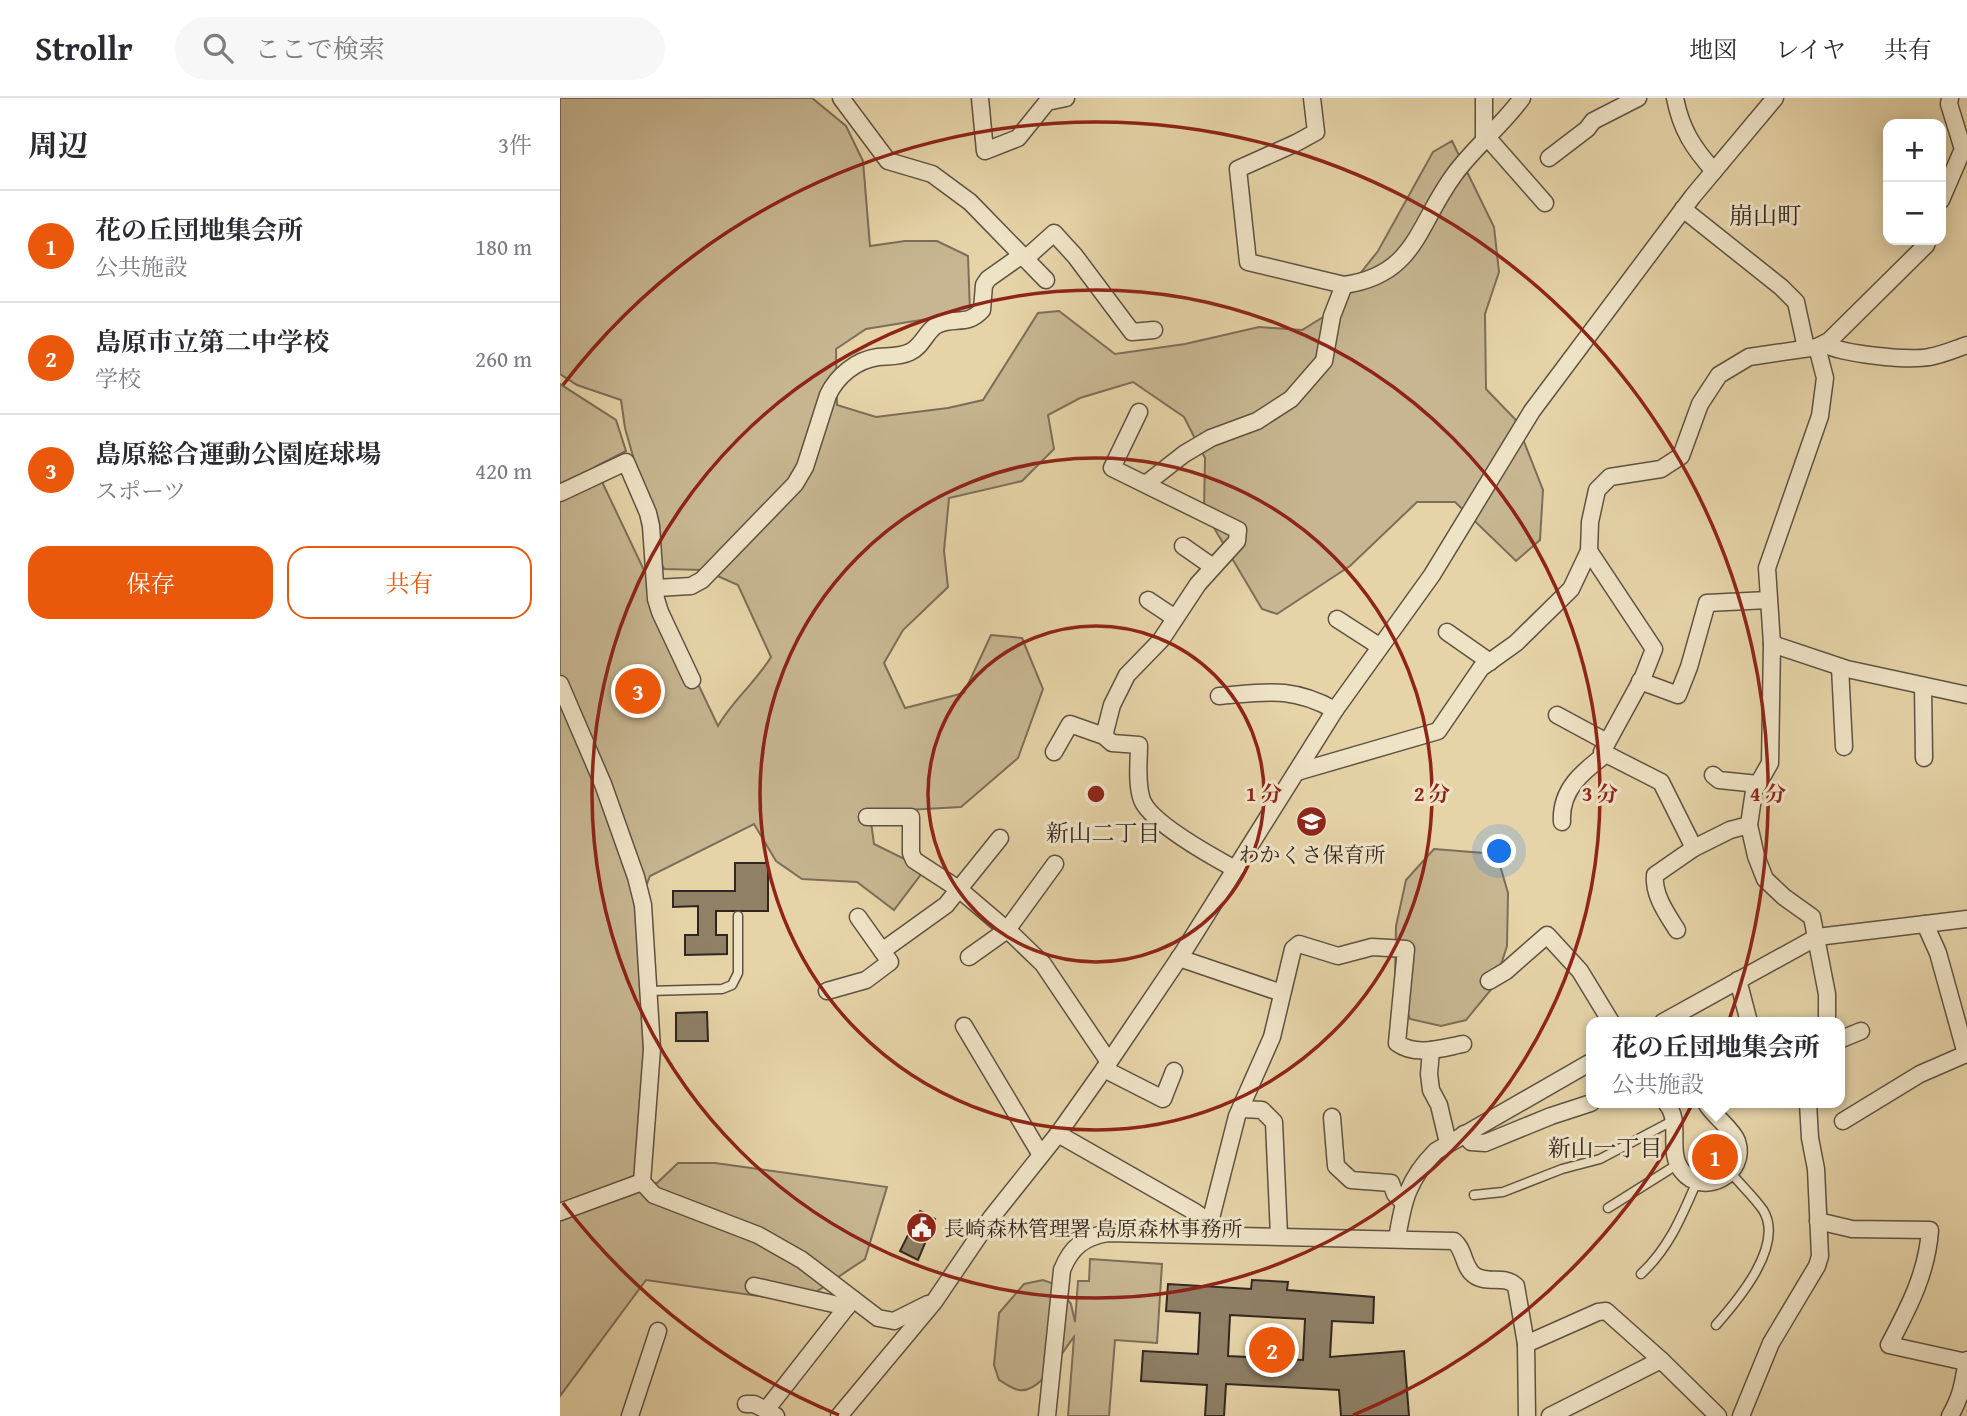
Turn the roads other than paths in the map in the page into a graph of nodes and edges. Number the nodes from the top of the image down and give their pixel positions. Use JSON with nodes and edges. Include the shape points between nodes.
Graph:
{"nodes":[{"id":1,"x":841,"y":98,"type":"edge"},
{"id":2,"x":980,"y":98,"type":"edge"},
{"id":3,"x":1066,"y":98,"type":"edge"},
{"id":4,"x":1312,"y":98,"type":"edge"},
{"id":5,"x":1484,"y":98,"type":"edge"},
{"id":6,"x":1522,"y":98,"type":"edge"},
{"id":7,"x":1638,"y":98,"type":"edge"},
{"id":8,"x":1675,"y":98,"type":"edge"},
{"id":9,"x":1775,"y":98,"type":"edge"},
{"id":10,"x":1950,"y":98,"type":"edge"},
{"id":11,"x":1485,"y":138,"type":"junction"},
{"id":12,"x":1549,"y":158,"type":"dead end"},
{"id":13,"x":1714,"y":171,"type":"junction"},
{"id":14,"x":1946,"y":188,"type":"edge"},
{"id":15,"x":1545,"y":203,"type":"dead end"},
{"id":16,"x":1683,"y":209,"type":"junction"},
{"id":17,"x":1926,"y":245,"type":"edge"},
{"id":18,"x":1024,"y":257,"type":"junction"},
{"id":19,"x":1046,"y":280,"type":"dead end"},
{"id":20,"x":1344,"y":285,"type":"junction"},
{"id":21,"x":1154,"y":330,"type":"dead end"},
{"id":22,"x":1967,"y":345,"type":"edge"},
{"id":23,"x":1816,"y":346,"type":"junction"},
{"id":24,"x":1139,"y":412,"type":"dead end"},
{"id":25,"x":1147,"y":483,"type":"junction"},
{"id":26,"x":560,"y":493,"type":"edge"},
{"id":27,"x":1183,"y":546,"type":"dead end"},
{"id":28,"x":1589,"y":551,"type":"junction"},
{"id":29,"x":1213,"y":567,"type":"junction"},
{"id":30,"x":656,"y":588,"type":"junction"},
{"id":31,"x":1148,"y":600,"type":"dead end"},
{"id":32,"x":1768,"y":600,"type":"junction"},
{"id":33,"x":1175,"y":618,"type":"junction"},
{"id":34,"x":1337,"y":619,"type":"dead end"},
{"id":35,"x":1447,"y":632,"type":"dead end"},
{"id":36,"x":1772,"y":644,"type":"junction"},
{"id":37,"x":1379,"y":646,"type":"junction"},
{"id":38,"x":1490,"y":662,"type":"junction"},
{"id":39,"x":1840,"y":667,"type":"junction"},
{"id":40,"x":692,"y":680,"type":"dead end"},
{"id":41,"x":1640,"y":681,"type":"junction"},
{"id":42,"x":560,"y":684,"type":"edge"},
{"id":43,"x":1923,"y":686,"type":"junction"},
{"id":44,"x":1967,"y":695,"type":"edge"},
{"id":45,"x":1219,"y":696,"type":"dead end"},
{"id":46,"x":1335,"y":710,"type":"junction"},
{"id":47,"x":1557,"y":715,"type":"dead end"},
{"id":48,"x":1104,"y":736,"type":"junction"},
{"id":49,"x":1844,"y":747,"type":"dead end"},
{"id":50,"x":1607,"y":748,"type":"junction"},
{"id":51,"x":1054,"y":752,"type":"dead end"},
{"id":52,"x":1924,"y":758,"type":"dead end"},
{"id":53,"x":1297,"y":772,"type":"junction"},
{"id":54,"x":1713,"y":775,"type":"dead end"},
{"id":55,"x":1758,"y":784,"type":"junction"},
{"id":56,"x":867,"y":817,"type":"dead end"},
{"id":57,"x":1562,"y":822,"type":"dead end"},
{"id":58,"x":1749,"y":825,"type":"junction"},
{"id":59,"x":1000,"y":838,"type":"dead end"},
{"id":60,"x":1693,"y":848,"type":"junction"},
{"id":61,"x":1055,"y":864,"type":"dead end"},
{"id":62,"x":1235,"y":869,"type":"junction"},
{"id":63,"x":960,"y":890,"type":"junction"},
{"id":64,"x":738,"y":916,"type":"dead end"},
{"id":65,"x":858,"y":916,"type":"dead end"},
{"id":66,"x":1967,"y":919,"type":"edge"},
{"id":67,"x":1925,"y":925,"type":"junction"},
{"id":68,"x":1007,"y":930,"type":"junction"},
{"id":69,"x":1677,"y":930,"type":"dead end"},
{"id":70,"x":1817,"y":937,"type":"junction"},
{"id":71,"x":883,"y":951,"type":"junction"},
{"id":72,"x":969,"y":957,"type":"dead end"},
{"id":73,"x":1179,"y":958,"type":"junction"},
{"id":74,"x":1738,"y":980,"type":"junction"},
{"id":75,"x":1489,"y":981,"type":"dead end"},
{"id":76,"x":648,"y":990,"type":"junction"},
{"id":77,"x":827,"y":992,"type":"dead end"},
{"id":78,"x":1282,"y":993,"type":"junction"},
{"id":79,"x":1608,"y":1017,"type":"edge"},
{"id":80,"x":1675,"y":1017,"type":"edge"},
{"id":81,"x":1748,"y":1017,"type":"edge"},
{"id":82,"x":1827,"y":1017,"type":"edge"},
{"id":83,"x":964,"y":1026,"type":"dead end"},
{"id":84,"x":1861,"y":1031,"type":"dead end"},
{"id":85,"x":1845,"y":1038,"type":"edge"},
{"id":86,"x":1463,"y":1044,"type":"dead end"},
{"id":87,"x":1431,"y":1050,"type":"junction"},
{"id":88,"x":1966,"y":1054,"type":"edge"},
{"id":89,"x":1586,"y":1065,"type":"edge"},
{"id":90,"x":1107,"y":1066,"type":"junction"},
{"id":91,"x":1174,"y":1071,"type":"dead end"},
{"id":92,"x":1586,"y":1105,"type":"edge"},
{"id":93,"x":1668,"y":1108,"type":"edge"},
{"id":94,"x":1709,"y":1108,"type":"edge"},
{"id":95,"x":1808,"y":1108,"type":"edge"},
{"id":96,"x":1241,"y":1109,"type":"junction"},
{"id":97,"x":1332,"y":1117,"type":"dead end"},
{"id":98,"x":1674,"y":1120,"type":"junction"},
{"id":99,"x":1843,"y":1121,"type":"dead end"},
{"id":100,"x":1058,"y":1134,"type":"junction"},
{"id":101,"x":1464,"y":1134,"type":"junction"},
{"id":102,"x":1448,"y":1143,"type":"junction"},
{"id":103,"x":1041,"y":1155,"type":"junction"},
{"id":104,"x":1678,"y":1164,"type":"junction"},
{"id":105,"x":1731,"y":1172,"type":"junction"},
{"id":106,"x":1697,"y":1181,"type":"junction"},
{"id":107,"x":642,"y":1182,"type":"junction"},
{"id":108,"x":1474,"y":1195,"type":"dead end"},
{"id":109,"x":1403,"y":1202,"type":"junction"},
{"id":110,"x":1608,"y":1208,"type":"dead end"},
{"id":111,"x":560,"y":1212,"type":"edge"},
{"id":112,"x":1818,"y":1221,"type":"junction"},
{"id":113,"x":1210,"y":1222,"type":"junction"},
{"id":114,"x":1227,"y":1235,"type":"junction"},
{"id":115,"x":1279,"y":1236,"type":"junction"},
{"id":116,"x":1397,"y":1239,"type":"junction"},
{"id":117,"x":1641,"y":1274,"type":"dead end"},
{"id":118,"x":754,"y":1286,"type":"dead end"},
{"id":119,"x":934,"y":1302,"type":"junction"},
{"id":120,"x":850,"y":1303,"type":"junction"},
{"id":121,"x":1716,"y":1325,"type":"dead end"},
{"id":122,"x":658,"y":1331,"type":"dead end"},
{"id":123,"x":1526,"y":1344,"type":"junction"},
{"id":124,"x":1661,"y":1360,"type":"junction"},
{"id":125,"x":1967,"y":1361,"type":"edge"},
{"id":126,"x":746,"y":1404,"type":"dead end"},
{"id":127,"x":771,"y":1413,"type":"edge"},
{"id":128,"x":630,"y":1416,"type":"edge"},
{"id":129,"x":839,"y":1416,"type":"edge"},
{"id":130,"x":1046,"y":1416,"type":"edge"},
{"id":131,"x":1527,"y":1416,"type":"edge"},
{"id":132,"x":1550,"y":1416,"type":"edge"},
{"id":133,"x":1718,"y":1416,"type":"edge"},
{"id":134,"x":1741,"y":1416,"type":"edge"},
{"id":135,"x":1950,"y":1416,"type":"edge"}],
"edges":[{"from":1,"to":18,"type":"street","via":[[888,161],[932,174],[970,202]]},
{"from":2,"to":3,"type":"street","via":[[985,151],[1018,138],[1047,102]]},
{"from":4,"to":20,"type":"street","via":[[1316,132],[1238,169],[1248,262]]},
{"from":5,"to":11,"type":"street"},
{"from":6,"to":11,"type":"street"},
{"from":7,"to":12,"type":"street","via":[[1593,121]]},
{"from":8,"to":13,"type":"street","via":[[1694,150]]},
{"from":9,"to":13,"type":"street"},
{"from":10,"to":14,"type":"street","via":[[1963,149]]},
{"from":11,"to":15,"type":"street"},
{"from":11,"to":20,"type":"street","via":[[1452,177],[1401,262],[1364,282]]},
{"from":13,"to":16,"type":"street"},
{"from":16,"to":23,"type":"street","via":[[1796,302]]},
{"from":16,"to":37,"type":"street","via":[[1531,411],[1432,575]]},
{"from":17,"to":23,"type":"street","via":[[1829,341]]},
{"from":18,"to":19,"type":"street"},
{"from":18,"to":21,"type":"street","via":[[1054,233],[1132,332]]},
{"from":18,"to":30,"type":"street","via":[[988,279],[982,310],[973,319],[937,325],[911,351],[862,362],[840,377],[828,395],[795,484],[702,580],[691,586]]},
{"from":20,"to":25,"type":"street","via":[[1332,316],[1324,361],[1291,399],[1257,421],[1211,438]]},
{"from":22,"to":23,"type":"street","via":[[1915,358]]},
{"from":23,"to":28,"type":"street","via":[[1749,357],[1719,375],[1700,404],[1681,456],[1661,470],[1610,477],[1597,490]]},
{"from":23,"to":32,"type":"street","via":[[1825,378],[1819,416],[1767,568]]},
{"from":24,"to":25,"type":"street","via":[[1112,468]]},
{"from":25,"to":29,"type":"street","via":[[1238,530],[1237,541]]},
{"from":26,"to":30,"type":"street","via":[[626,462],[648,513]]},
{"from":27,"to":29,"type":"street"},
{"from":28,"to":38,"type":"street","via":[[1572,589]]},
{"from":28,"to":41,"type":"street","via":[[1654,649]]},
{"from":29,"to":33,"type":"street"},
{"from":30,"to":40,"type":"street","via":[[660,612]]},
{"from":31,"to":33,"type":"street"},
{"from":32,"to":36,"type":"street"},
{"from":32,"to":41,"type":"street","via":[[1707,603],[1678,695]]},
{"from":33,"to":48,"type":"street","via":[[1128,675],[1112,705]]},
{"from":34,"to":37,"type":"street"},
{"from":35,"to":38,"type":"street"},
{"from":36,"to":39,"type":"street"},
{"from":36,"to":55,"type":"street","via":[[1770,763]]},
{"from":37,"to":46,"type":"street"},
{"from":38,"to":53,"type":"street","via":[[1481,668],[1438,731]]},
{"from":39,"to":43,"type":"street"},
{"from":39,"to":49,"type":"street"},
{"from":41,"to":50,"type":"street"},
{"from":42,"to":76,"type":"street","via":[[636,877],[643,905]]},
{"from":43,"to":44,"type":"street"},
{"from":43,"to":52,"type":"street"},
{"from":45,"to":46,"type":"street","via":[[1300,694]]},
{"from":46,"to":53,"type":"street"},
{"from":47,"to":50,"type":"street"},
{"from":48,"to":51,"type":"street","via":[[1070,724]]},
{"from":48,"to":62,"type":"street","via":[[1112,743],[1139,745],[1140,792],[1148,810],[1205,853]]},
{"from":50,"to":57,"type":"street","via":[[1563,800]]},
{"from":50,"to":60,"type":"street","via":[[1661,782]]},
{"from":53,"to":62,"type":"street"},
{"from":54,"to":55,"type":"street","via":[[1719,780]]},
{"from":55,"to":58,"type":"street"},
{"from":56,"to":63,"type":"street","via":[[911,817],[914,860]]},
{"from":58,"to":60,"type":"street"},
{"from":58,"to":70,"type":"street","via":[[1765,879],[1812,918]]},
{"from":59,"to":63,"type":"street"},
{"from":60,"to":69,"type":"street","via":[[1655,875],[1664,909]]},
{"from":61,"to":68,"type":"street"},
{"from":62,"to":73,"type":"street"},
{"from":63,"to":68,"type":"street"},
{"from":63,"to":71,"type":"street"},
{"from":64,"to":76,"type":"lane","via":[[738,977],[733,985]]},
{"from":65,"to":71,"type":"street"},
{"from":66,"to":67,"type":"street"},
{"from":67,"to":70,"type":"street"},
{"from":67,"to":88,"type":"street","via":[[1938,953]]},
{"from":68,"to":72,"type":"street"},
{"from":68,"to":90,"type":"street","via":[[1042,964]]},
{"from":70,"to":74,"type":"street"},
{"from":70,"to":82,"type":"street"},
{"from":71,"to":77,"type":"street","via":[[890,962],[866,980]]},
{"from":73,"to":78,"type":"street"},
{"from":73,"to":90,"type":"street"},
{"from":74,"to":80,"type":"street"},
{"from":74,"to":81,"type":"street"},
{"from":75,"to":79,"type":"street","via":[[1547,935],[1580,971]]},
{"from":76,"to":107,"type":"street","via":[[652,1049]]},
{"from":78,"to":87,"type":"street","via":[[1293,949],[1299,944],[1338,956],[1373,947],[1406,949],[1397,1043],[1405,1049]]},
{"from":78,"to":96,"type":"street","via":[[1272,1037]]},
{"from":83,"to":103,"type":"street"},
{"from":84,"to":85,"type":"street"},
{"from":86,"to":87,"type":"street"},
{"from":87,"to":102,"type":"street","via":[[1431,1090]]},
{"from":88,"to":99,"type":"street","via":[[1920,1074]]},
{"from":89,"to":101,"type":"street"},
{"from":90,"to":91,"type":"street","via":[[1163,1099]]},
{"from":90,"to":100,"type":"street"},
{"from":92,"to":101,"type":"street","via":[[1485,1143],[1471,1142]]},
{"from":93,"to":98,"type":"street"},
{"from":94,"to":105,"type":"street","via":[[1737,1141],[1738,1158]]},
{"from":95,"to":112,"type":"street"},
{"from":96,"to":113,"type":"street"},
{"from":96,"to":115,"type":"street","via":[[1262,1110],[1273,1122]]},
{"from":97,"to":109,"type":"street","via":[[1336,1166],[1351,1180],[1391,1183]]},
{"from":98,"to":104,"type":"street"},
{"from":98,"to":108,"type":"lane","via":[[1600,1160],[1503,1192]]},
{"from":100,"to":103,"type":"street"},
{"from":100,"to":113,"type":"street"},
{"from":101,"to":102,"type":"street"},
{"from":102,"to":109,"type":"street","via":[[1421,1166]]},
{"from":103,"to":119,"type":"street"},
{"from":104,"to":106,"type":"street"},
{"from":104,"to":110,"type":"lane"},
{"from":105,"to":106,"type":"street","via":[[1715,1182]]},
{"from":105,"to":121,"type":"lane","via":[[1764,1211],[1768,1240],[1755,1274]]},
{"from":106,"to":117,"type":"lane","via":[[1669,1241]]},
{"from":107,"to":111,"type":"street"},
{"from":107,"to":120,"type":"street","via":[[654,1195],[758,1235],[811,1265]]},
{"from":109,"to":116,"type":"street"},
{"from":112,"to":125,"type":"street","via":[[1852,1229],[1930,1230],[1916,1293],[1889,1345]]},
{"from":112,"to":134,"type":"street","via":[[1817,1266],[1771,1343]]},
{"from":113,"to":114,"type":"street"},
{"from":114,"to":115,"type":"street"},
{"from":114,"to":130,"type":"street","via":[[1108,1233],[1082,1240],[1073,1249],[1062,1270]]},
{"from":115,"to":116,"type":"street"},
{"from":116,"to":123,"type":"street","via":[[1454,1241],[1475,1276],[1516,1286]]},
{"from":118,"to":120,"type":"street"},
{"from":119,"to":120,"type":"street","via":[[886,1321]]},
{"from":119,"to":129,"type":"street"},
{"from":120,"to":127,"type":"street"},
{"from":122,"to":128,"type":"street"},
{"from":123,"to":124,"type":"street","via":[[1606,1311]]},
{"from":123,"to":131,"type":"street"},
{"from":124,"to":132,"type":"street"},
{"from":124,"to":133,"type":"street"},
{"from":125,"to":135,"type":"street","via":[[1960,1399]]},
{"from":126,"to":127,"type":"street"}]}
